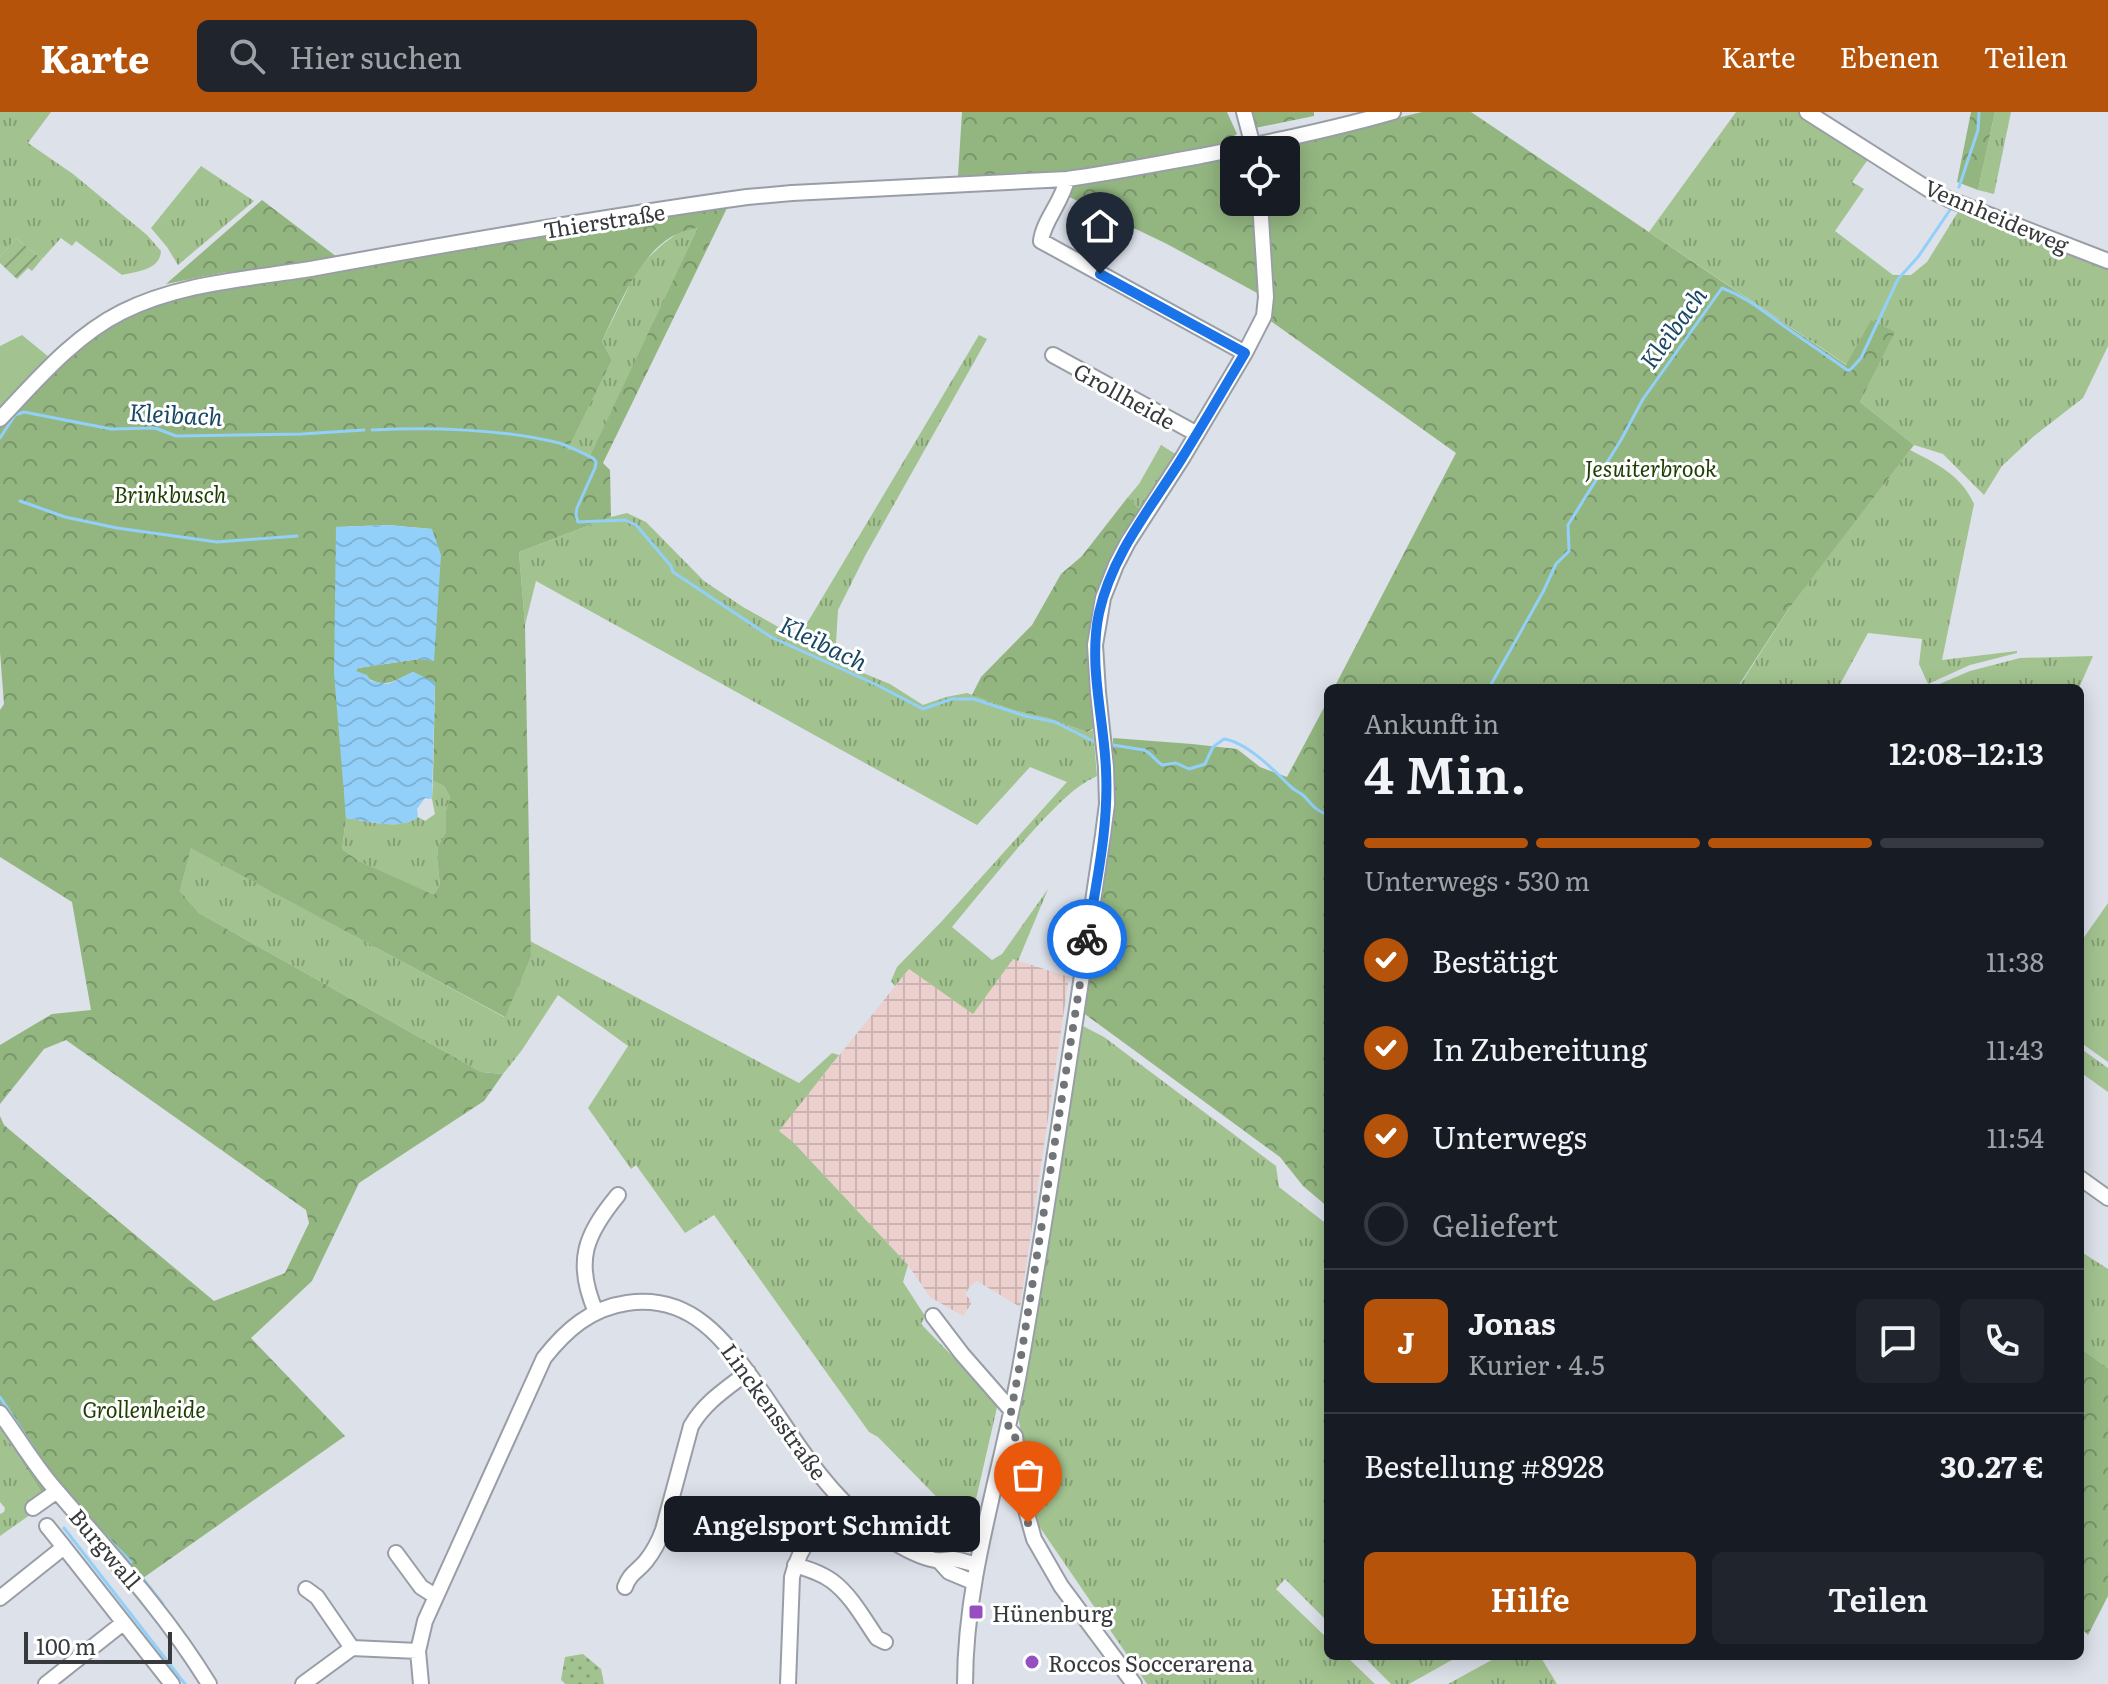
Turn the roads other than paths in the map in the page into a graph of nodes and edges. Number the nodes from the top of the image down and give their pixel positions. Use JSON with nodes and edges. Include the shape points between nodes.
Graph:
{"nodes":[{"id":1,"x":1244,"y":112,"type":"edge"},
{"id":2,"x":1393,"y":112,"type":"edge"},
{"id":3,"x":1807,"y":112,"type":"edge"},
{"id":4,"x":1251,"y":136,"type":"edge"},
{"id":5,"x":1300,"y":137,"type":"edge"},
{"id":6,"x":1220,"y":154,"type":"edge"},
{"id":7,"x":1067,"y":179,"type":"junction"},
{"id":8,"x":1261,"y":216,"type":"edge"},
{"id":9,"x":2108,"y":261,"type":"edge"},
{"id":10,"x":1245,"y":353,"type":"junction"},
{"id":11,"x":1053,"y":355,"type":"dead end"},
{"id":12,"x":0,"y":419,"type":"edge"},
{"id":13,"x":1197,"y":434,"type":"junction"},
{"id":14,"x":2084,"y":1181,"type":"edge"},
{"id":15,"x":618,"y":1195,"type":"dead end"},
{"id":16,"x":2108,"y":1198,"type":"edge"},
{"id":17,"x":596,"y":1312,"type":"junction"},
{"id":18,"x":933,"y":1316,"type":"dead end"},
{"id":19,"x":748,"y":1372,"type":"junction"},
{"id":20,"x":1011,"y":1410,"type":"junction"},
{"id":21,"x":0,"y":1413,"type":"edge"},
{"id":22,"x":1008,"y":1428,"type":"junction"},
{"id":23,"x":57,"y":1491,"type":"junction"},
{"id":24,"x":848,"y":1506,"type":"junction"},
{"id":25,"x":33,"y":1508,"type":"dead end"},
{"id":26,"x":47,"y":1526,"type":"dead end"},
{"id":27,"x":64,"y":1547,"type":"junction"},
{"id":28,"x":396,"y":1553,"type":"dead end"},
{"id":29,"x":939,"y":1561,"type":"junction"},
{"id":30,"x":795,"y":1565,"type":"junction"},
{"id":31,"x":977,"y":1565,"type":"junction"},
{"id":32,"x":973,"y":1582,"type":"junction"},
{"id":33,"x":625,"y":1587,"type":"dead end"},
{"id":34,"x":306,"y":1589,"type":"dead end"},
{"id":35,"x":435,"y":1596,"type":"junction"},
{"id":36,"x":0,"y":1598,"type":"edge"},
{"id":37,"x":123,"y":1623,"type":"junction"},
{"id":38,"x":885,"y":1642,"type":"dead end"},
{"id":39,"x":352,"y":1648,"type":"junction"},
{"id":40,"x":418,"y":1651,"type":"junction"},
{"id":41,"x":46,"y":1684,"type":"edge"},
{"id":42,"x":172,"y":1684,"type":"edge"},
{"id":43,"x":209,"y":1684,"type":"edge"},
{"id":44,"x":303,"y":1684,"type":"edge"},
{"id":45,"x":421,"y":1684,"type":"edge"},
{"id":46,"x":788,"y":1684,"type":"edge"},
{"id":47,"x":965,"y":1684,"type":"edge"},
{"id":48,"x":1134,"y":1684,"type":"edge"}],
"edges":[{"from":1,"to":4,"type":"street"},
{"from":2,"to":5,"type":"street"},
{"from":3,"to":9,"type":"street","name":"Vennheideweg","via":[[1938,194]]},
{"from":6,"to":7,"type":"street","name":"Thierstraße"},
{"from":7,"to":10,"type":"street","via":[[1041,241]]},
{"from":7,"to":12,"type":"street","name":"Thierstraße","via":[[747,197],[169,293],[98,326]]},
{"from":8,"to":10,"type":"street","via":[[1265,306]]},
{"from":10,"to":13,"type":"street"},
{"from":11,"to":13,"type":"street","name":"Grollheide"},
{"from":13,"to":20,"type":"street","via":[[1128,542],[1106,587],[1099,616],[1095,645],[1107,804]]},
{"from":14,"to":16,"type":"street"},
{"from":15,"to":17,"type":"street","via":[[592,1231],[585,1252],[585,1279]]},
{"from":17,"to":19,"type":"street","name":"Linckensstraße","via":[[641,1302],[673,1307],[715,1331]]},
{"from":17,"to":35,"type":"street","name":"Linckensstraße","via":[[559,1338],[544,1358]]},
{"from":18,"to":20,"type":"street"},
{"from":19,"to":24,"type":"street","name":"Linckensstraße"},
{"from":19,"to":33,"type":"street","via":[[709,1401],[691,1426],[657,1546]]},
{"from":20,"to":22,"type":"street"},
{"from":21,"to":23,"type":"street","name":"Burgwall"},
{"from":22,"to":31,"type":"street"},
{"from":22,"to":48,"type":"street","via":[[1015,1436],[1034,1539],[1061,1586]]},
{"from":23,"to":25,"type":"street"},
{"from":23,"to":43,"type":"street","name":"Burgwall","via":[[133,1579]]},
{"from":24,"to":29,"type":"street","name":"Linckensstraße","via":[[889,1538]]},
{"from":24,"to":30,"type":"street","via":[[811,1535]]},
{"from":26,"to":27,"type":"street"},
{"from":27,"to":36,"type":"street"},
{"from":27,"to":37,"type":"street"},
{"from":28,"to":35,"type":"street","via":[[421,1587]]},
{"from":29,"to":31,"type":"street","name":"Linckensstraße"},
{"from":29,"to":32,"type":"street","name":"Linckensstraße","via":[[949,1572]]},
{"from":30,"to":38,"type":"street","via":[[833,1582]]},
{"from":30,"to":46,"type":"street"},
{"from":31,"to":32,"type":"street"},
{"from":32,"to":47,"type":"street"},
{"from":34,"to":39,"type":"street"},
{"from":35,"to":40,"type":"street","name":"Linckensstraße"},
{"from":37,"to":41,"type":"street"},
{"from":37,"to":42,"type":"street"},
{"from":39,"to":40,"type":"street"},
{"from":39,"to":44,"type":"street"},
{"from":40,"to":45,"type":"street","name":"Linckensstraße"}]}
